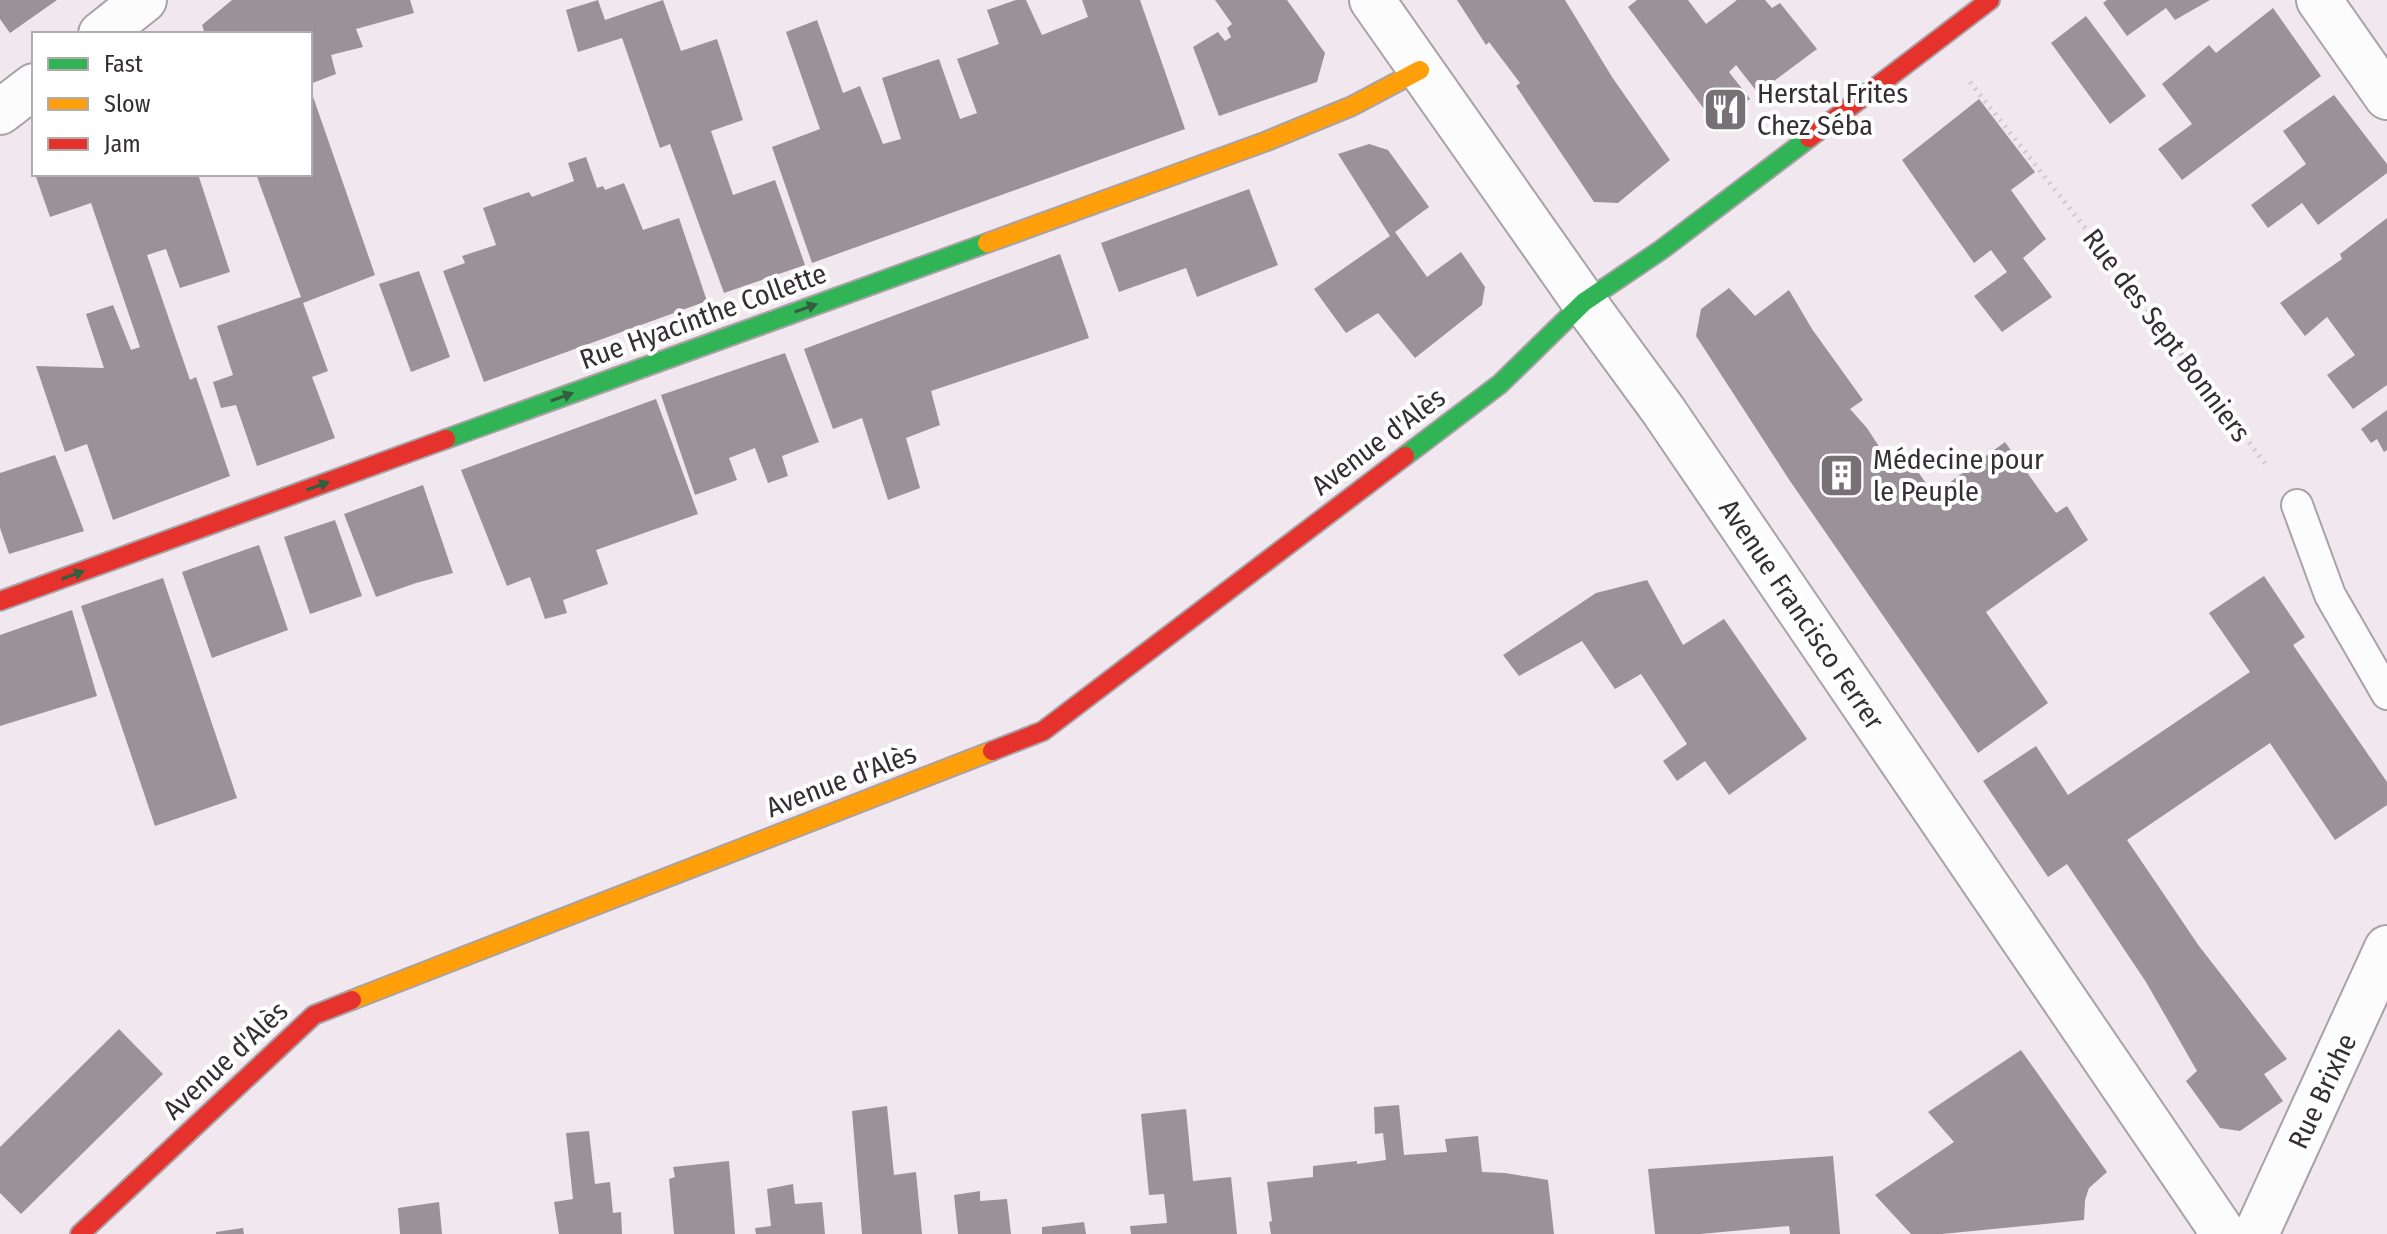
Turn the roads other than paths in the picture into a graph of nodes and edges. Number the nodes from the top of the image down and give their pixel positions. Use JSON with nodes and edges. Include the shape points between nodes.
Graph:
{"nodes":[{"id":1,"x":144,"y":0,"type":"edge"},
{"id":2,"x":1372,"y":0,"type":"edge"},
{"id":3,"x":1990,"y":0,"type":"edge"},
{"id":4,"x":2319,"y":0,"type":"edge"},
{"id":5,"x":104,"y":32,"type":"edge"},
{"id":6,"x":1420,"y":70,"type":"junction"},
{"id":7,"x":32,"y":88,"type":"edge"},
{"id":8,"x":2387,"y":97,"type":"edge"},
{"id":9,"x":0,"y":112,"type":"edge"},
{"id":10,"x":1584,"y":302,"type":"junction"},
{"id":11,"x":2297,"y":505,"type":"road end"},
{"id":12,"x":0,"y":601,"type":"edge"},
{"id":13,"x":2387,"y":694,"type":"edge"},
{"id":14,"x":2387,"y":948,"type":"edge"},
{"id":15,"x":80,"y":1234,"type":"edge"},
{"id":16,"x":2224,"y":1234,"type":"edge"},
{"id":17,"x":2256,"y":1234,"type":"edge"}],
"edges":[{"from":1,"to":5,"type":"street"},
{"from":2,"to":6,"type":"street","name":"Avenue Francisco Ferrer"},
{"from":3,"to":10,"type":"street","name":"Avenue d'Alès","via":[[1661,250]]},
{"from":4,"to":8,"type":"street"},
{"from":6,"to":10,"type":"street","name":"Avenue Francisco Ferrer"},
{"from":12,"to":6,"type":"street","name":"Rue Hyacinthe Collette","one_way":true,"via":[[1267,141],[1352,106]]},
{"from":7,"to":9,"type":"street"},
{"from":10,"to":15,"type":"street","name":"Avenue d'Alès","via":[[1500,384],[1043,731],[314,1015]]},
{"from":10,"to":16,"type":"street","name":"Avenue Francisco Ferrer"},
{"from":11,"to":13,"type":"lane","via":[[2330,595]]},
{"from":14,"to":17,"type":"street","name":"Rue Brixhe"}]}
